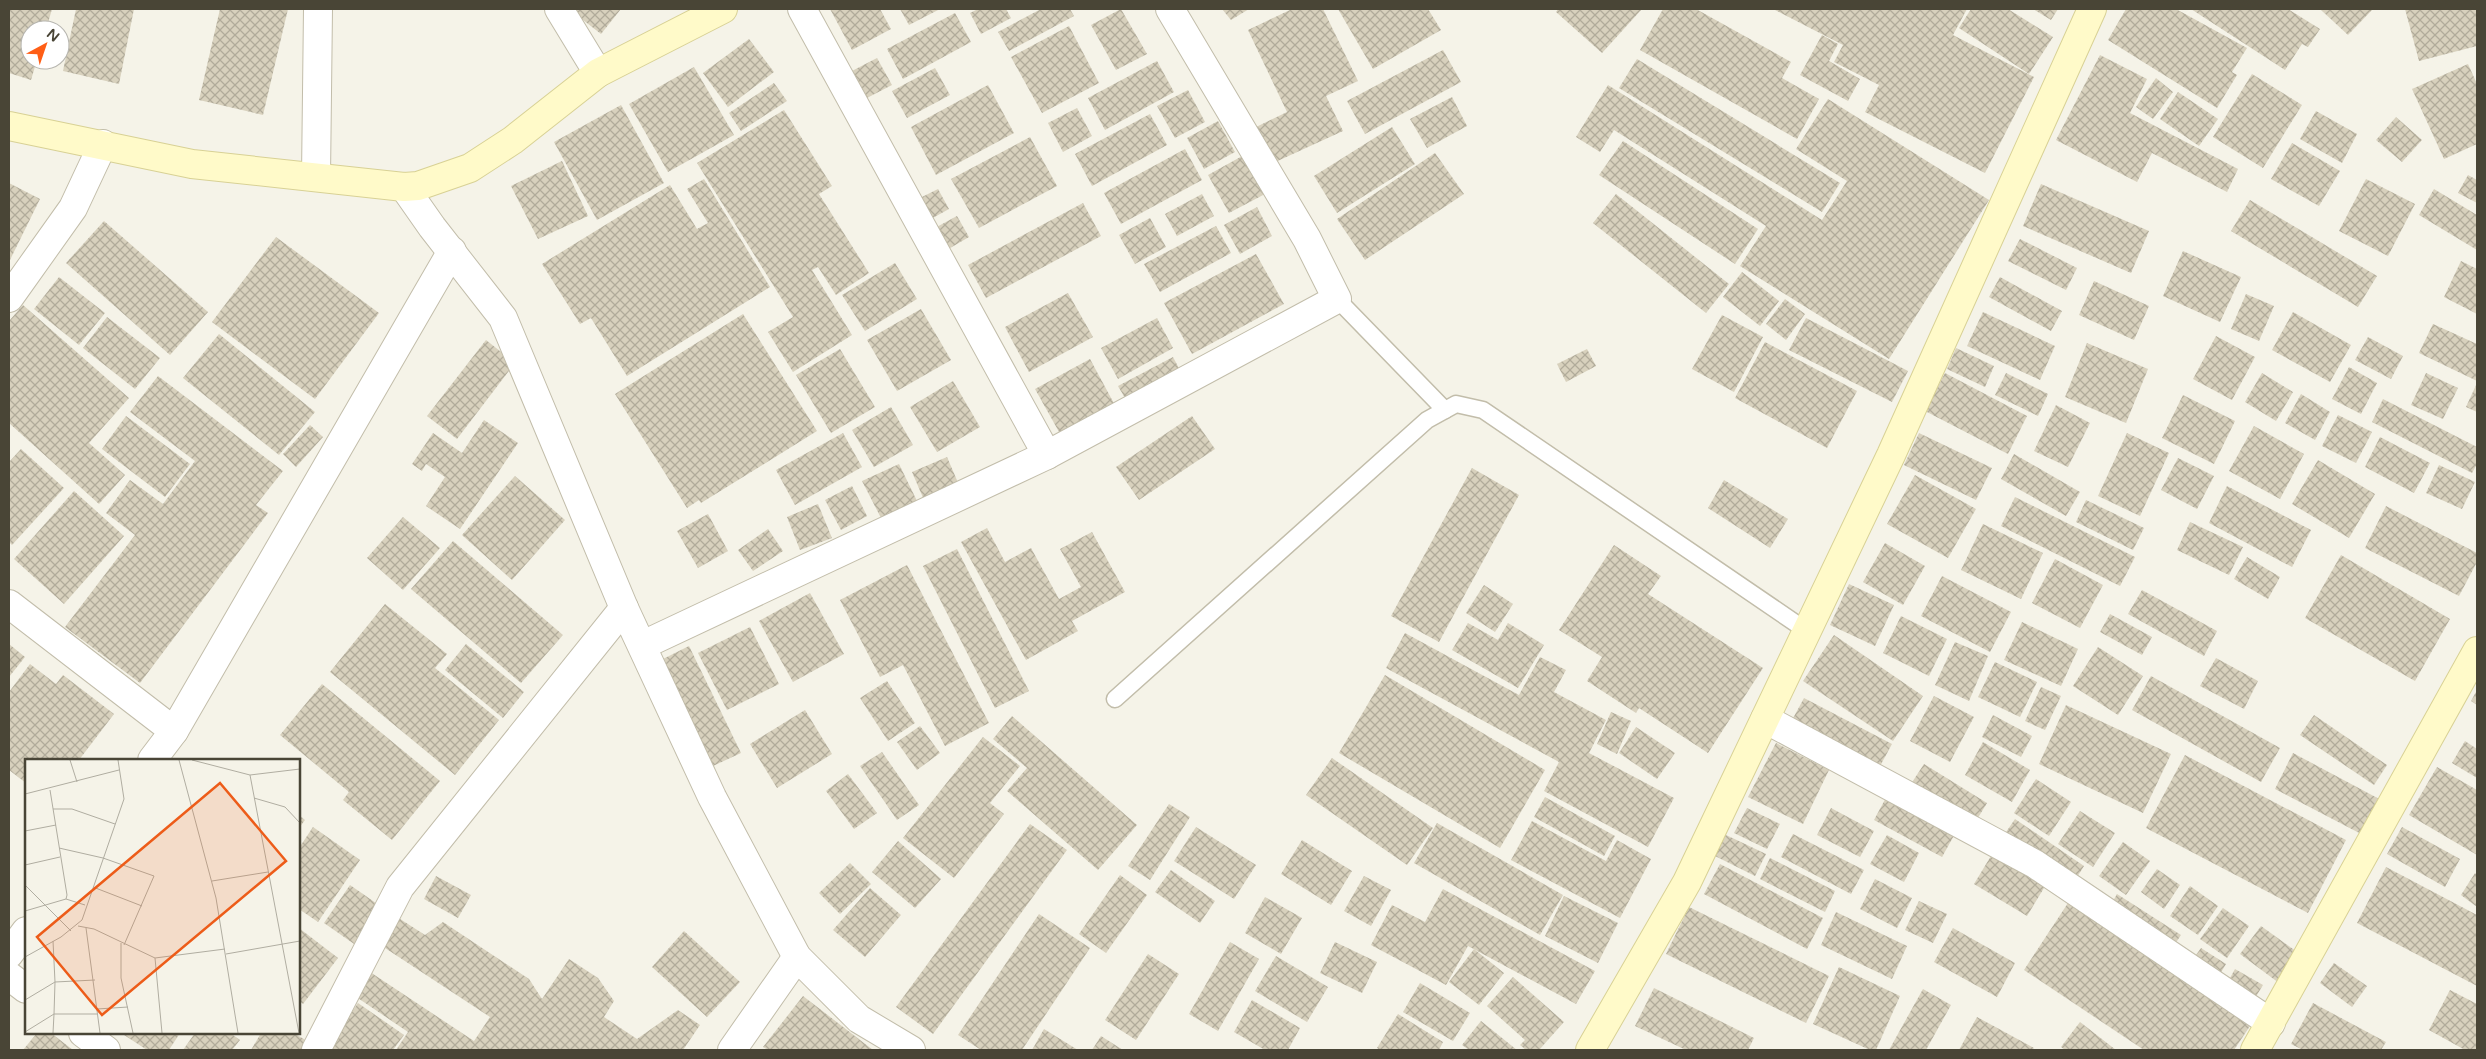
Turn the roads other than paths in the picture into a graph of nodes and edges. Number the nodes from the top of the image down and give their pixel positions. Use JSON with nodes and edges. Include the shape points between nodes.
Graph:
{"nodes":[{"id":1,"x":318,"y":9,"type":"edge"},
{"id":2,"x":559,"y":9,"type":"edge"},
{"id":3,"x":723,"y":9,"type":"edge"},
{"id":4,"x":802,"y":9,"type":"edge"},
{"id":5,"x":1170,"y":9,"type":"edge"},
{"id":6,"x":2092,"y":9,"type":"edge"},
{"id":7,"x":598,"y":73,"type":"junction"},
{"id":8,"x":9,"y":126,"type":"edge"},
{"id":9,"x":103,"y":144,"type":"junction"},
{"id":10,"x":316,"y":176,"type":"junction"},
{"id":11,"x":404,"y":187,"type":"junction"},
{"id":12,"x":452,"y":251,"type":"junction"},
{"id":13,"x":9,"y":298,"type":"edge"},
{"id":14,"x":1337,"y":298,"type":"junction"},
{"id":15,"x":1445,"y":410,"type":"junction"},
{"id":16,"x":1047,"y":455,"type":"junction"},
{"id":17,"x":9,"y":604,"type":"edge"},
{"id":18,"x":624,"y":608,"type":"junction"},
{"id":19,"x":1807,"y":631,"type":"junction"},
{"id":20,"x":643,"y":645,"type":"junction"},
{"id":21,"x":2477,"y":651,"type":"edge"},
{"id":22,"x":1115,"y":699,"type":"dead end"},
{"id":23,"x":1765,"y":719,"type":"junction"},
{"id":24,"x":174,"y":732,"type":"junction"},
{"id":25,"x":153,"y":759,"type":"edge"},
{"id":26,"x":25,"y":932,"type":"edge"},
{"id":27,"x":9,"y":954,"type":"edge"},
{"id":28,"x":797,"y":957,"type":"junction"},
{"id":29,"x":9,"y":976,"type":"edge"},
{"id":30,"x":25,"y":988,"type":"edge"},
{"id":31,"x":2271,"y":1023,"type":"junction"},
{"id":32,"x":84,"y":1034,"type":"edge"},
{"id":33,"x":106,"y":1050,"type":"edge"},
{"id":34,"x":316,"y":1050,"type":"edge"},
{"id":35,"x":732,"y":1050,"type":"edge"},
{"id":36,"x":911,"y":1050,"type":"edge"},
{"id":37,"x":1590,"y":1050,"type":"edge"},
{"id":38,"x":2255,"y":1050,"type":"edge"}],
"edges":[{"from":1,"to":10,"type":"street"},
{"from":2,"to":7,"type":"street"},
{"from":3,"to":7,"type":"street"},
{"from":4,"to":16,"type":"street"},
{"from":5,"to":14,"type":"street","via":[[1307,240]]},
{"from":6,"to":19,"type":"street","via":[[1891,455]]},
{"from":7,"to":11,"type":"street","via":[[513,140],[470,168],[418,186]]},
{"from":8,"to":9,"type":"street"},
{"from":9,"to":10,"type":"street","via":[[192,164]]},
{"from":9,"to":13,"type":"street","via":[[73,208]]},
{"from":10,"to":11,"type":"street"},
{"from":11,"to":12,"type":"street"},
{"from":12,"to":18,"type":"street","via":[[503,318]]},
{"from":12,"to":24,"type":"street"},
{"from":14,"to":15,"type":"lane"},
{"from":14,"to":16,"type":"street"},
{"from":15,"to":19,"type":"lane","via":[[1456,404],[1483,410]]},
{"from":15,"to":22,"type":"lane","via":[[1427,420]]},
{"from":16,"to":20,"type":"street"},
{"from":17,"to":24,"type":"street"},
{"from":18,"to":20,"type":"street"},
{"from":18,"to":34,"type":"street","via":[[400,887]]},
{"from":19,"to":23,"type":"street"},
{"from":20,"to":28,"type":"street","via":[[712,797]]},
{"from":21,"to":31,"type":"street"},
{"from":23,"to":31,"type":"street","via":[[2035,864]]},
{"from":23,"to":37,"type":"street","via":[[1687,882]]},
{"from":24,"to":25,"type":"street"},
{"from":26,"to":27,"type":"street"},
{"from":28,"to":35,"type":"street"},
{"from":28,"to":36,"type":"street","via":[[859,1019]]},
{"from":29,"to":30,"type":"street"},
{"from":31,"to":38,"type":"street"},
{"from":32,"to":33,"type":"street"}]}
